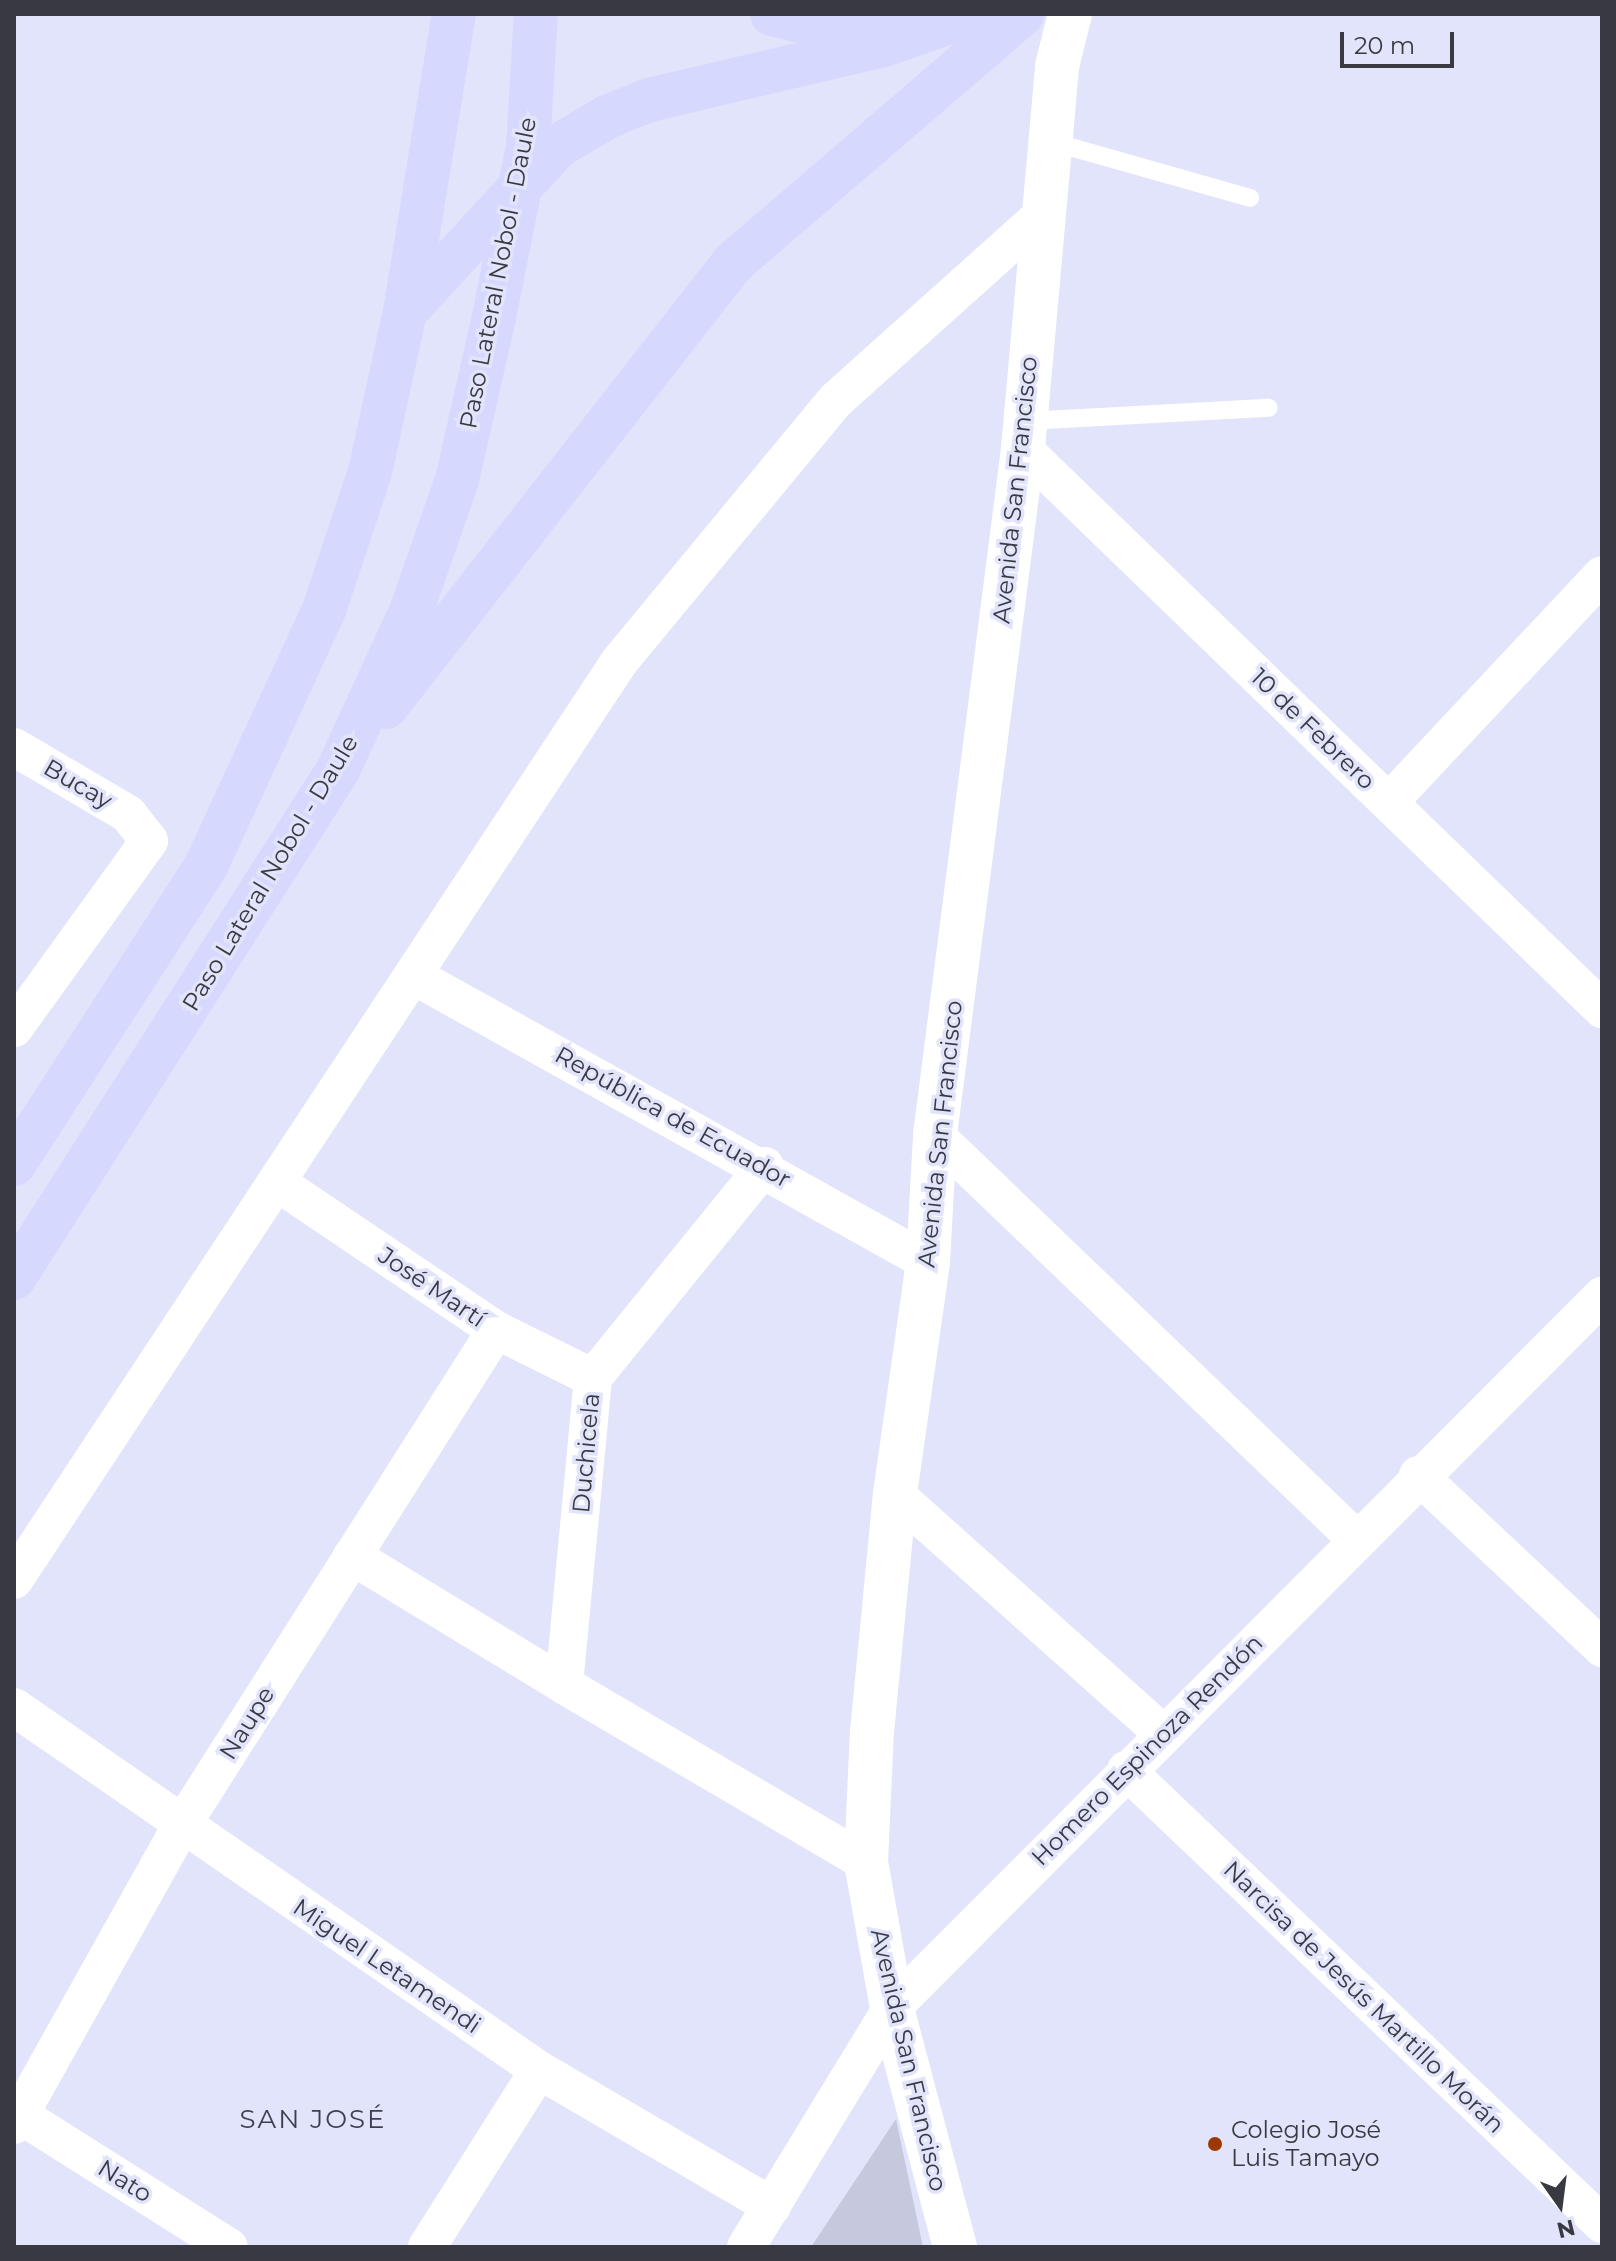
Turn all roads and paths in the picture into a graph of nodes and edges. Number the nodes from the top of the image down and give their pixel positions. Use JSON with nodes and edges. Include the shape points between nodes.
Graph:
{"nodes":[{"id":1,"x":454,"y":14,"type":"edge"},
{"id":2,"x":536,"y":14,"type":"edge"},
{"id":3,"x":772,"y":14,"type":"edge"},
{"id":4,"x":973,"y":14,"type":"edge"},
{"id":5,"x":1022,"y":14,"type":"edge"},
{"id":6,"x":1070,"y":14,"type":"edge"},
{"id":7,"x":921,"y":32,"type":"junction"},
{"id":8,"x":1049,"y":141,"type":"junction"},
{"id":9,"x":519,"y":188,"type":"junction"},
{"id":10,"x":1250,"y":198,"type":"dead end"},
{"id":11,"x":1041,"y":216,"type":"junction"},
{"id":12,"x":405,"y":312,"type":"junction"},
{"id":13,"x":1269,"y":408,"type":"dead end"},
{"id":14,"x":1023,"y":435,"type":"junction"},
{"id":15,"x":1602,"y":575,"type":"edge"},
{"id":16,"x":14,"y":747,"type":"edge"},
{"id":17,"x":338,"y":770,"type":"junction"},
{"id":18,"x":1389,"y":802,"type":"junction"},
{"id":19,"x":416,"y":977,"type":"junction"},
{"id":20,"x":1602,"y":1009,"type":"edge"},
{"id":21,"x":14,"y":1028,"type":"edge"},
{"id":22,"x":935,"y":1135,"type":"junction"},
{"id":23,"x":14,"y":1164,"type":"edge"},
{"id":24,"x":765,"y":1166,"type":"junction"},
{"id":25,"x":278,"y":1183,"type":"junction"},
{"id":26,"x":928,"y":1262,"type":"junction"},
{"id":27,"x":14,"y":1278,"type":"edge"},
{"id":28,"x":1602,"y":1296,"type":"edge"},
{"id":29,"x":496,"y":1330,"type":"junction"},
{"id":30,"x":593,"y":1378,"type":"junction"},
{"id":31,"x":1418,"y":1475,"type":"junction"},
{"id":32,"x":895,"y":1494,"type":"junction"},
{"id":33,"x":1355,"y":1538,"type":"junction"},
{"id":34,"x":352,"y":1556,"type":"junction"},
{"id":35,"x":14,"y":1580,"type":"edge"},
{"id":36,"x":1602,"y":1648,"type":"edge"},
{"id":37,"x":572,"y":1691,"type":"junction"},
{"id":38,"x":14,"y":1707,"type":"edge"},
{"id":39,"x":1163,"y":1734,"type":"junction"},
{"id":40,"x":1126,"y":1770,"type":"junction"},
{"id":41,"x":182,"y":1825,"type":"junction"},
{"id":42,"x":866,"y":1862,"type":"junction"},
{"id":43,"x":892,"y":2008,"type":"junction"},
{"id":44,"x":539,"y":2070,"type":"junction"},
{"id":45,"x":17,"y":2120,"type":"edge"},
{"id":46,"x":772,"y":2206,"type":"junction"},
{"id":47,"x":1602,"y":2224,"type":"edge"},
{"id":48,"x":229,"y":2247,"type":"edge"},
{"id":49,"x":427,"y":2247,"type":"edge"},
{"id":50,"x":746,"y":2247,"type":"edge"},
{"id":51,"x":955,"y":2247,"type":"edge"}],
"edges":[{"from":1,"to":12,"type":"main road"},
{"from":2,"to":9,"type":"main road","name":"Paso Lateral Nobol - Daule"},
{"from":3,"to":7,"type":"main road","via":[[819,25]]},
{"from":4,"to":7,"type":"main road"},
{"from":5,"to":17,"type":"main road","via":[[733,263],[662,347]]},
{"from":6,"to":8,"type":"street","name":"Avenida San Francisco","via":[[1057,66]]},
{"from":7,"to":9,"type":"main road","via":[[649,100],[558,146]]},
{"from":8,"to":10,"type":"lane"},
{"from":8,"to":11,"type":"street","name":"Avenida San Francisco"},
{"from":9,"to":12,"type":"main road"},
{"from":9,"to":17,"type":"main road","name":"Paso Lateral Nobol - Daule","via":[[457,480],[412,609]]},
{"from":11,"to":14,"type":"street","name":"Avenida San Francisco"},
{"from":11,"to":19,"type":"street","via":[[836,400],[629,650]]},
{"from":12,"to":23,"type":"main road","via":[[370,472],[318,624],[207,864]]},
{"from":13,"to":14,"type":"lane"},
{"from":14,"to":18,"type":"street","name":"10 de Febrero"},
{"from":14,"to":22,"type":"street","name":"Avenida San Francisco"},
{"from":15,"to":18,"type":"street"},
{"from":16,"to":21,"type":"street","name":"Bucay","via":[[141,823],[149,841]]},
{"from":17,"to":27,"type":"main road","name":"Paso Lateral Nobol - Daule"},
{"from":18,"to":20,"type":"street","name":"10 de Febrero"},
{"from":19,"to":24,"type":"street","name":"República de Ecuador"},
{"from":19,"to":25,"type":"street"},
{"from":22,"to":26,"type":"street","name":"Avenida San Francisco"},
{"from":22,"to":33,"type":"street"},
{"from":24,"to":26,"type":"street","name":"República de Ecuador"},
{"from":24,"to":30,"type":"street","name":"Duchicela"},
{"from":25,"to":29,"type":"street","name":"José Martí"},
{"from":25,"to":35,"type":"street"},
{"from":26,"to":32,"type":"street","name":"Avenida San Francisco"},
{"from":28,"to":31,"type":"street","name":"Homero Espinoza Rendón"},
{"from":29,"to":30,"type":"street","name":"José Martí"},
{"from":29,"to":34,"type":"street","name":"Naupe"},
{"from":30,"to":37,"type":"street","name":"Duchicela"},
{"from":31,"to":33,"type":"street","name":"Homero Espinoza Rendón"},
{"from":31,"to":36,"type":"street"},
{"from":32,"to":39,"type":"street"},
{"from":32,"to":42,"type":"street","name":"Avenida San Francisco"},
{"from":33,"to":39,"type":"street","name":"Homero Espinoza Rendón"},
{"from":34,"to":37,"type":"street"},
{"from":34,"to":41,"type":"street","name":"Naupe"},
{"from":37,"to":42,"type":"street"},
{"from":38,"to":41,"type":"street","name":"Miguel Letamendi"},
{"from":39,"to":40,"type":"street","name":"Homero Espinoza Rendón"},
{"from":40,"to":43,"type":"street","name":"Homero Espinoza Rendón"},
{"from":40,"to":47,"type":"street","name":"Narcisa de Jesús Martillo Morán"},
{"from":41,"to":44,"type":"street","name":"Miguel Letamendi"},
{"from":41,"to":45,"type":"street","name":"Naupe"},
{"from":42,"to":43,"type":"street","name":"Avenida San Francisco"},
{"from":43,"to":46,"type":"street","name":"Homero Espinoza Rendón"},
{"from":43,"to":51,"type":"street","name":"Avenida San Francisco"},
{"from":44,"to":46,"type":"street","name":"Miguel Letamendi"},
{"from":44,"to":49,"type":"street"},
{"from":45,"to":48,"type":"street","name":"Nato"},
{"from":46,"to":50,"type":"street","name":"Homero Espinoza Rendón"}]}
